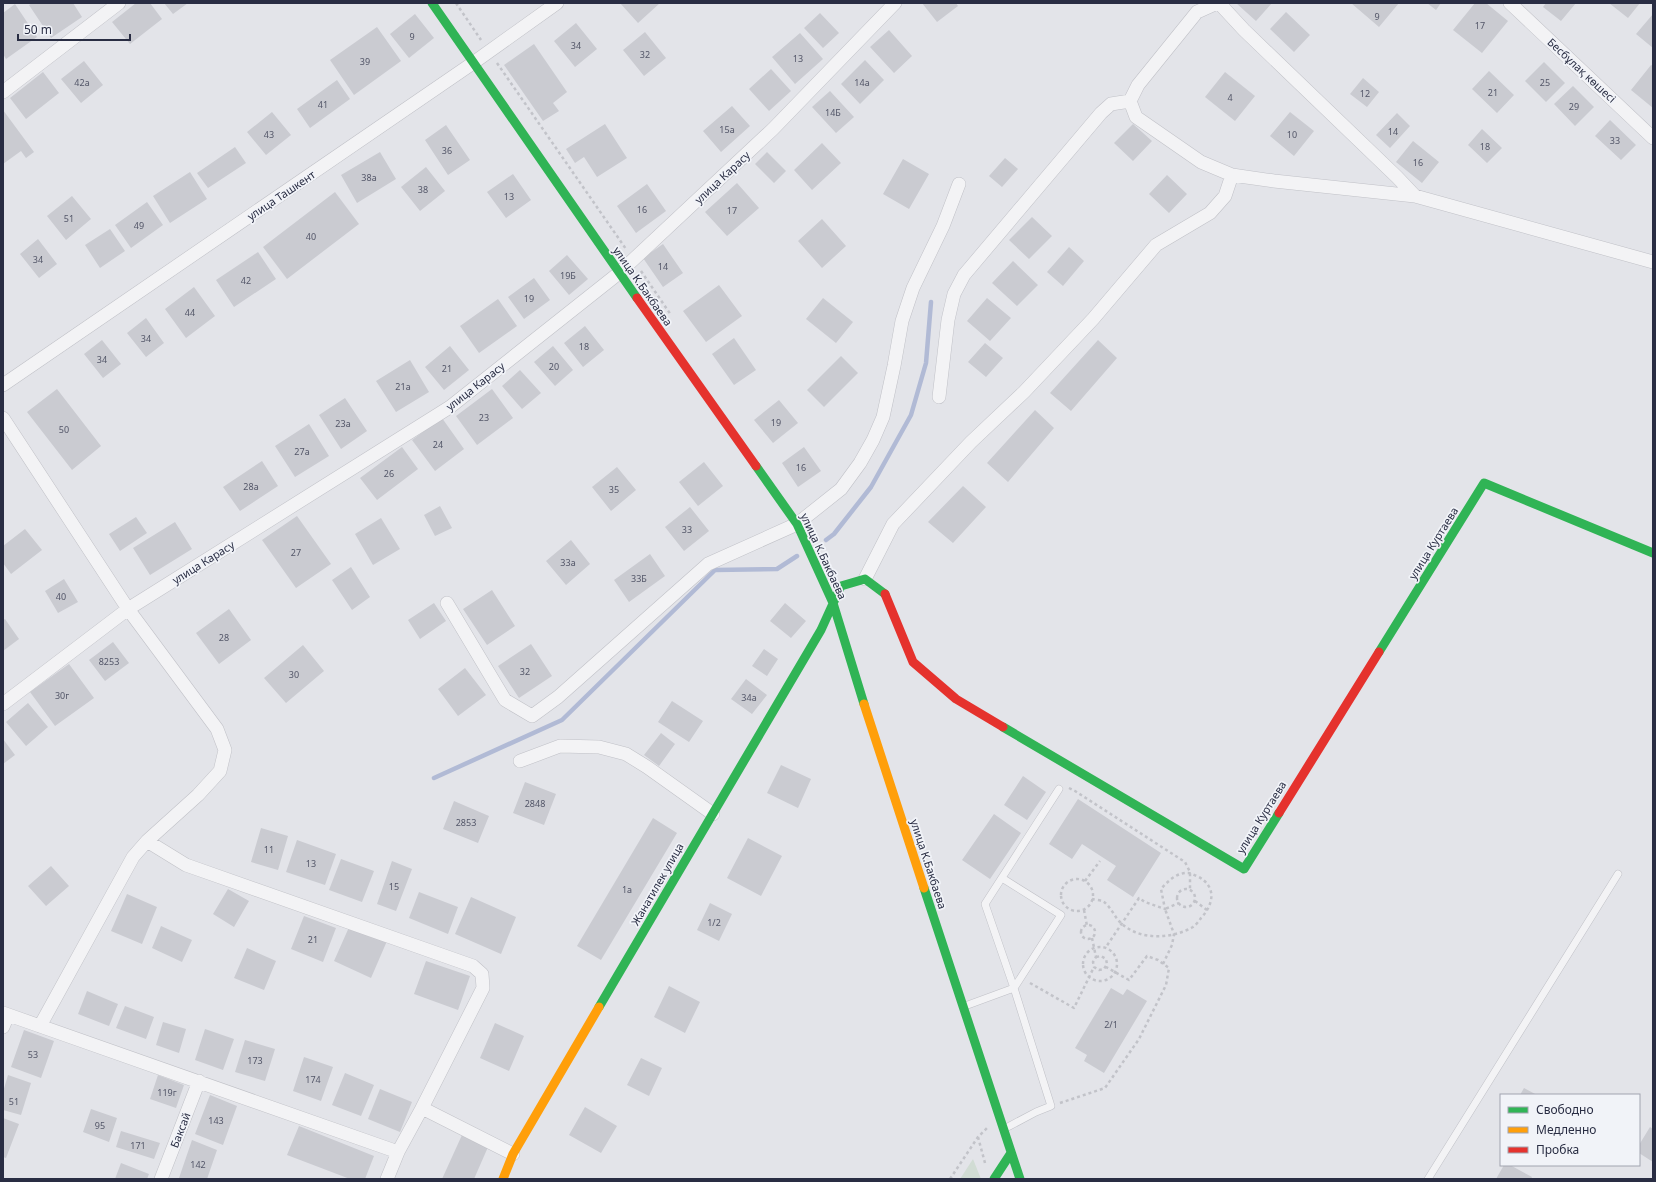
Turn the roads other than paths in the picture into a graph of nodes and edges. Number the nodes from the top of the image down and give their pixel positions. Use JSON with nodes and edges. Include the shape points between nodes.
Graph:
{"nodes":[{"id":1,"x":119,"y":3,"type":"edge"},
{"id":2,"x":432,"y":3,"type":"edge"},
{"id":3,"x":557,"y":3,"type":"edge"},
{"id":4,"x":895,"y":3,"type":"edge"},
{"id":5,"x":1218,"y":3,"type":"edge"},
{"id":6,"x":1510,"y":3,"type":"edge"},
{"id":7,"x":474,"y":63,"type":"junction"},
{"id":8,"x":3,"y":92,"type":"edge"},
{"id":9,"x":1130,"y":100,"type":"junction"},
{"id":10,"x":1653,"y":138,"type":"edge"},
{"id":11,"x":1232,"y":175,"type":"junction"},
{"id":12,"x":959,"y":184,"type":"dead end"},
{"id":13,"x":1415,"y":196,"type":"junction"},
{"id":14,"x":1653,"y":262,"type":"edge"},
{"id":15,"x":619,"y":273,"type":"junction"},
{"id":16,"x":3,"y":385,"type":"edge"},
{"id":17,"x":939,"y":397,"type":"dead end"},
{"id":18,"x":3,"y":418,"type":"edge"},
{"id":19,"x":797,"y":524,"type":"junction"},
{"id":20,"x":1653,"y":554,"type":"edge"},
{"id":21,"x":865,"y":579,"type":"junction"},
{"id":22,"x":833,"y":602,"type":"junction"},
{"id":23,"x":447,"y":603,"type":"dead end"},
{"id":24,"x":128,"y":609,"type":"junction"},
{"id":25,"x":3,"y":704,"type":"edge"},
{"id":26,"x":520,"y":761,"type":"dead end"},
{"id":27,"x":1059,"y":789,"type":"road end"},
{"id":28,"x":713,"y":814,"type":"junction"},
{"id":29,"x":147,"y":841,"type":"junction"},
{"id":30,"x":1618,"y":874,"type":"dead end"},
{"id":31,"x":1002,"y":878,"type":"junction"},
{"id":32,"x":1014,"y":988,"type":"junction"},
{"id":33,"x":963,"y":1006,"type":"junction"},
{"id":34,"x":5,"y":1014,"type":"edge"},
{"id":35,"x":40,"y":1026,"type":"junction"},
{"id":36,"x":3,"y":1028,"type":"edge"},
{"id":37,"x":199,"y":1081,"type":"junction"},
{"id":38,"x":422,"y":1108,"type":"junction"},
{"id":39,"x":1004,"y":1130,"type":"junction"},
{"id":40,"x":398,"y":1152,"type":"junction"},
{"id":41,"x":1011,"y":1153,"type":"junction"},
{"id":42,"x":512,"y":1154,"type":"junction"},
{"id":43,"x":161,"y":1179,"type":"edge"},
{"id":44,"x":387,"y":1179,"type":"edge"},
{"id":45,"x":503,"y":1179,"type":"edge"},
{"id":46,"x":994,"y":1179,"type":"edge"},
{"id":47,"x":1020,"y":1179,"type":"edge"},
{"id":48,"x":1428,"y":1179,"type":"edge"}],
"edges":[{"from":1,"to":8,"type":"street"},
{"from":2,"to":7,"type":"street","name":"улица К.Бакбаева"},
{"from":3,"to":7,"type":"street","name":"улица Ташкент"},
{"from":4,"to":15,"type":"street","name":"улица Карасу","via":[[774,129]]},
{"from":5,"to":9,"type":"street","via":[[1197,12],[1138,86]]},
{"from":5,"to":13,"type":"street"},
{"from":6,"to":10,"type":"street","name":"Бесбұлақ көшесі"},
{"from":7,"to":15,"type":"street","name":"улица К.Бакбаева"},
{"from":7,"to":16,"type":"street","name":"улица Ташкент"},
{"from":9,"to":11,"type":"street","via":[[1136,117],[1201,162]]},
{"from":9,"to":17,"type":"street","via":[[1111,104],[1101,113],[964,276],[954,294],[948,320]]},
{"from":11,"to":13,"type":"street"},
{"from":11,"to":21,"type":"street","via":[[1225,196],[1210,213],[1156,246],[1093,319],[1024,392],[970,442],[893,524]]},
{"from":12,"to":19,"type":"street","via":[[904,314],[883,417],[873,440],[841,489]]},
{"from":13,"to":14,"type":"street"},
{"from":15,"to":19,"type":"street","name":"улица К.Бакбаева"},
{"from":15,"to":24,"type":"street","name":"улица Карасу","via":[[450,407]]},
{"from":18,"to":24,"type":"street"},
{"from":19,"to":22,"type":"street","name":"улица К.Бакбаева"},
{"from":19,"to":23,"type":"street","via":[[708,564],[558,697],[532,716],[505,700]]},
{"from":20,"to":21,"type":"street","name":"улица Куртаева","via":[[1484,483],[1244,869],[956,699],[913,662],[885,594]]},
{"from":21,"to":22,"type":"street","via":[[840,586]]},
{"from":22,"to":28,"type":"street","name":"Жанатилек улица","via":[[821,630]]},
{"from":22,"to":33,"type":"street","name":"улица К.Бакбаева","via":[[851,665]]},
{"from":24,"to":25,"type":"street","name":"улица Карасу"},
{"from":24,"to":29,"type":"street","via":[[217,729],[225,750],[220,771],[198,795]]},
{"from":26,"to":28,"type":"street","via":[[560,746],[599,747],[626,754]]},
{"from":27,"to":31,"type":"lane"},
{"from":28,"to":42,"type":"street","name":"Жанатилек улица"},
{"from":29,"to":35,"type":"street","via":[[132,857]]},
{"from":29,"to":38,"type":"street","via":[[186,865],[473,966],[482,974],[483,988]]},
{"from":30,"to":48,"type":"lane"},
{"from":31,"to":32,"type":"lane","via":[[986,904]]},
{"from":31,"to":32,"type":"lane","via":[[1061,915]]},
{"from":32,"to":33,"type":"lane"},
{"from":32,"to":39,"type":"lane","via":[[1051,1106]]},
{"from":33,"to":39,"type":"street","name":"улица К.Бакбаева"},
{"from":34,"to":35,"type":"street"},
{"from":34,"to":36,"type":"street"},
{"from":35,"to":37,"type":"street"},
{"from":37,"to":40,"type":"street"},
{"from":37,"to":43,"type":"street","name":"Баксай"},
{"from":38,"to":40,"type":"street"},
{"from":38,"to":42,"type":"street"},
{"from":39,"to":41,"type":"street","name":"улица К.Бакбаева"},
{"from":40,"to":44,"type":"street"},
{"from":41,"to":46,"type":"street"},
{"from":41,"to":47,"type":"street","name":"улица К.Бакбаева"},
{"from":42,"to":45,"type":"street","name":"Жанатилек улица"}]}
